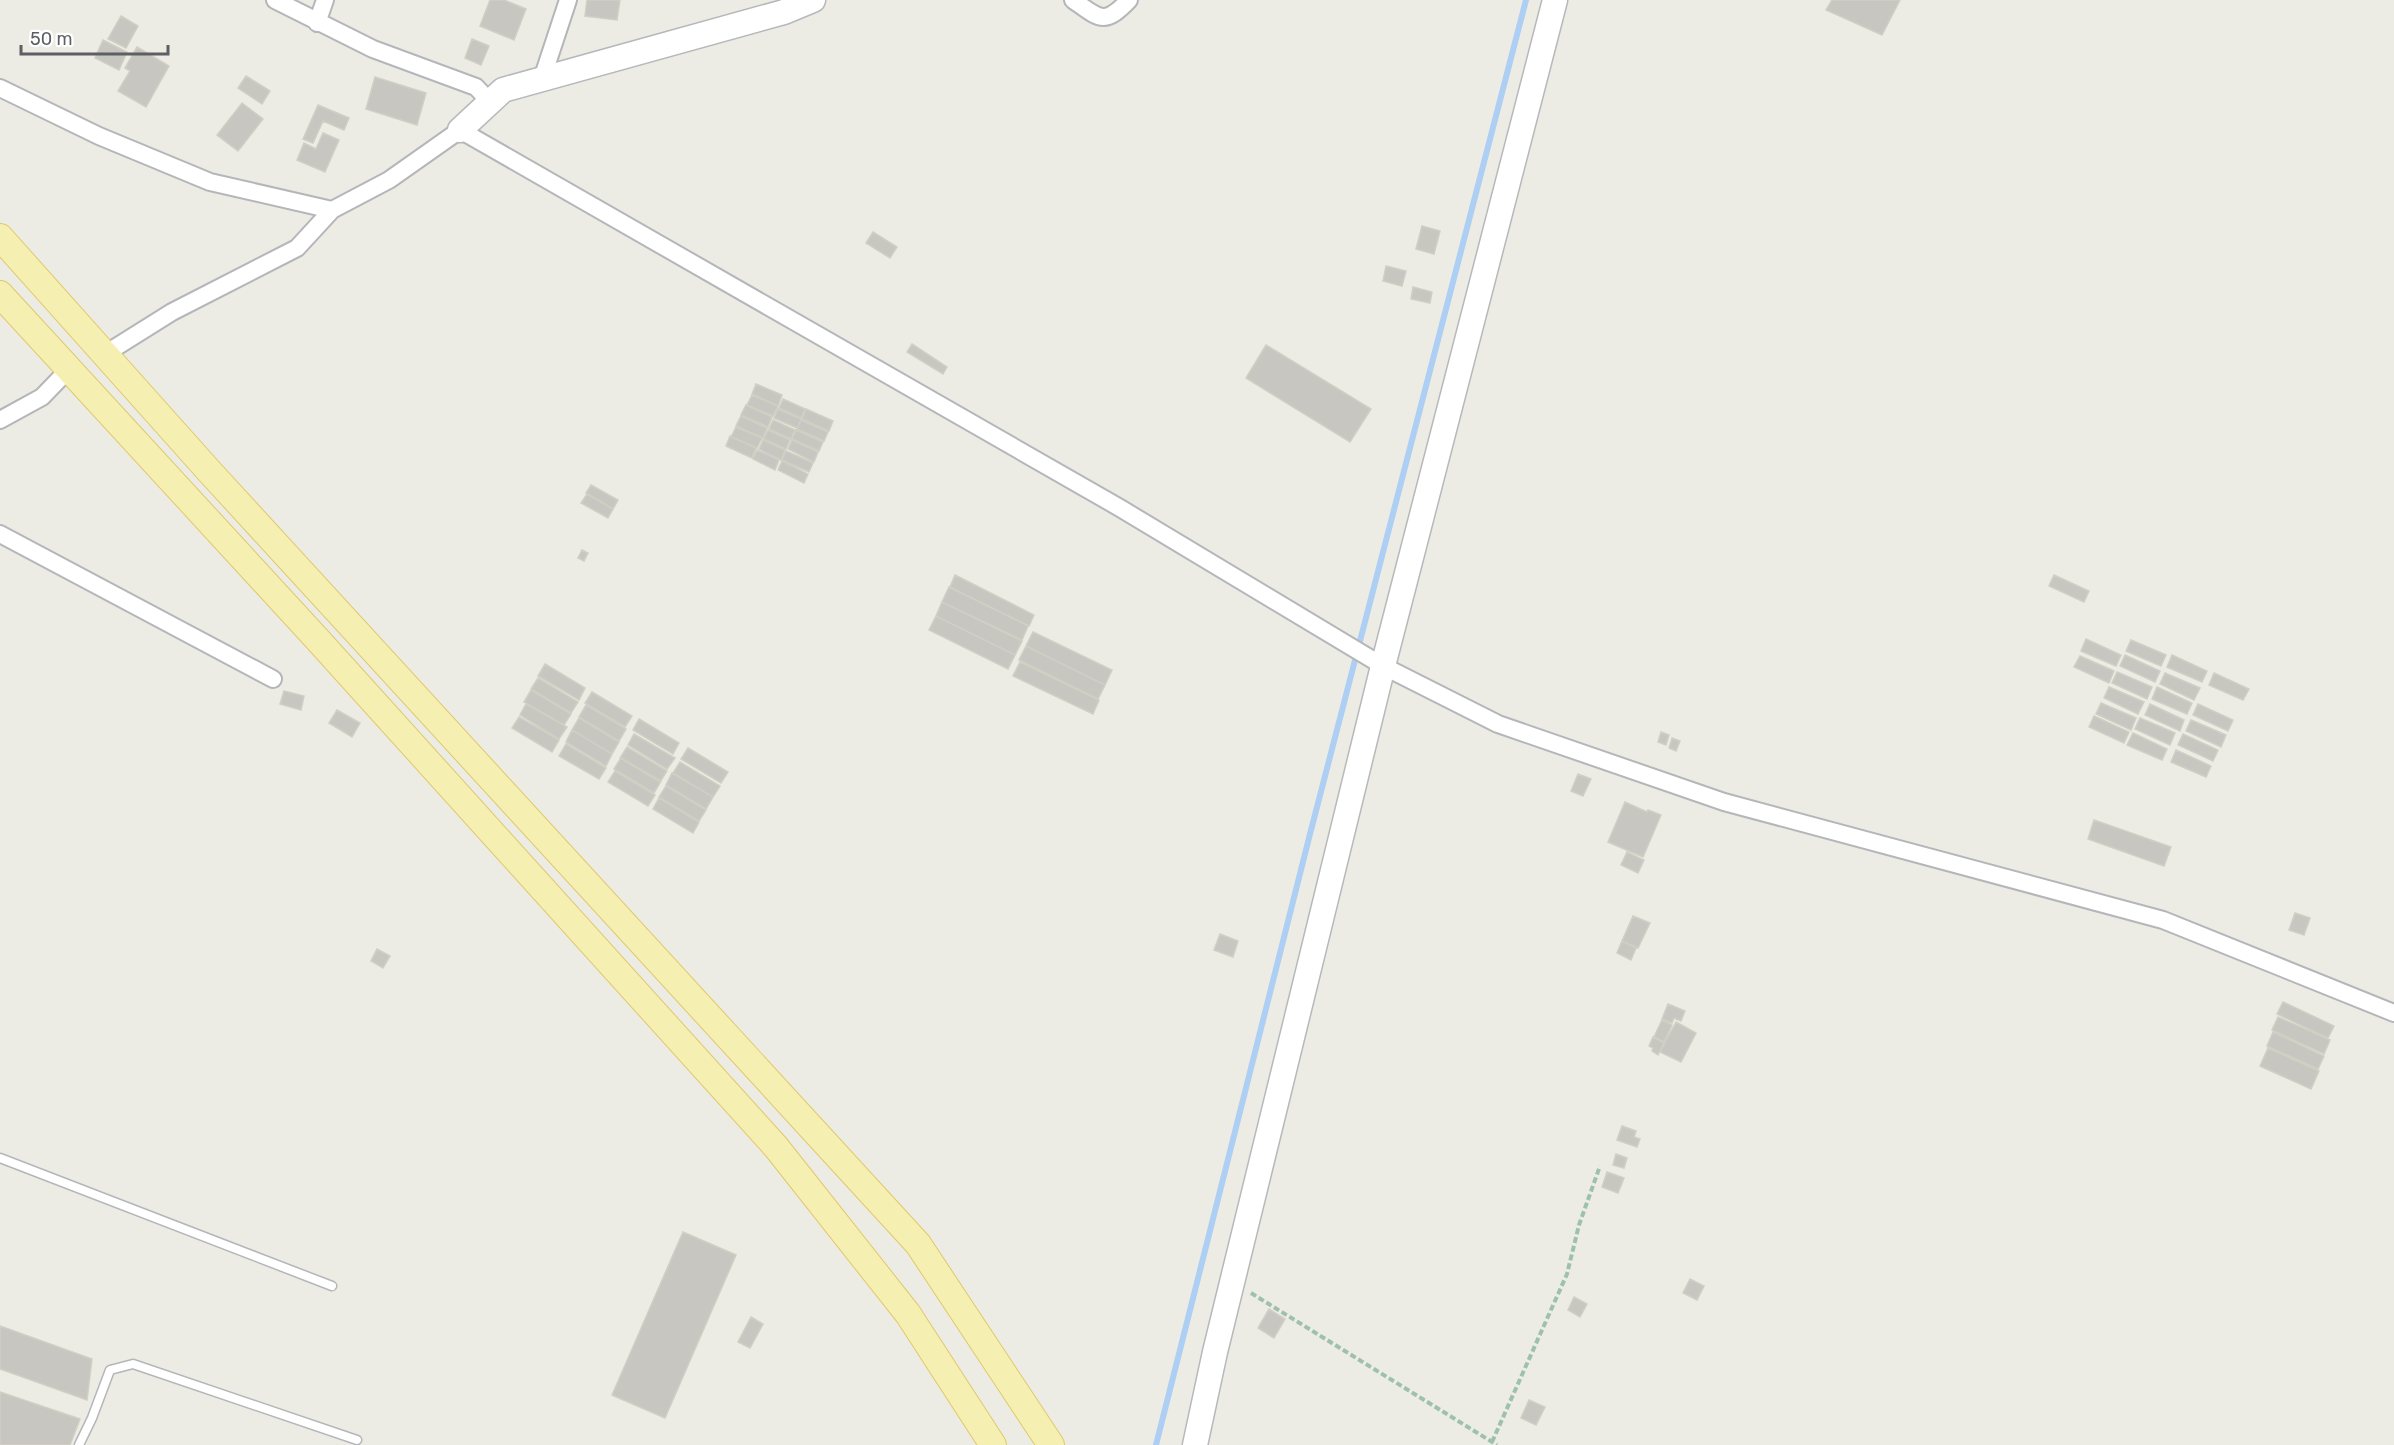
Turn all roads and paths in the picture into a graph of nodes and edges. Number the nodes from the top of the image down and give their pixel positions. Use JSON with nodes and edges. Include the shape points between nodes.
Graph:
{"nodes":[{"id":1,"x":275,"y":0,"type":"edge"},
{"id":2,"x":325,"y":0,"type":"edge"},
{"id":3,"x":568,"y":0,"type":"edge"},
{"id":4,"x":813,"y":0,"type":"edge"},
{"id":5,"x":1073,"y":0,"type":"edge"},
{"id":6,"x":1129,"y":0,"type":"edge"},
{"id":7,"x":1555,"y":0,"type":"edge"},
{"id":8,"x":317,"y":23,"type":"junction"},
{"id":9,"x":542,"y":79,"type":"junction"},
{"id":10,"x":0,"y":88,"type":"edge"},
{"id":11,"x":490,"y":102,"type":"junction"},
{"id":12,"x":460,"y":130,"type":"junction"},
{"id":13,"x":332,"y":210,"type":"junction"},
{"id":14,"x":0,"y":237,"type":"edge"},
{"id":15,"x":0,"y":294,"type":"edge"},
{"id":16,"x":105,"y":354,"type":"junction"},
{"id":17,"x":69,"y":369,"type":"junction"},
{"id":18,"x":0,"y":420,"type":"edge"},
{"id":19,"x":0,"y":534,"type":"edge"},
{"id":20,"x":1383,"y":666,"type":"junction"},
{"id":21,"x":273,"y":679,"type":"dead end"},
{"id":22,"x":2394,"y":1013,"type":"edge"},
{"id":23,"x":0,"y":1158,"type":"edge"},
{"id":24,"x":1600,"y":1166,"type":"dead end"},
{"id":25,"x":1232,"y":1282,"type":"junction"},
{"id":26,"x":332,"y":1286,"type":"dead end"},
{"id":27,"x":357,"y":1440,"type":"dead end"},
{"id":28,"x":1495,"y":1444,"type":"edge"},
{"id":29,"x":79,"y":1445,"type":"edge"},
{"id":30,"x":993,"y":1445,"type":"edge"},
{"id":31,"x":1051,"y":1445,"type":"edge"},
{"id":32,"x":1195,"y":1445,"type":"edge"}],
"edges":[{"from":1,"to":8,"type":"street"},
{"from":2,"to":8,"type":"street"},
{"from":3,"to":9,"type":"street"},
{"from":4,"to":9,"type":"street","via":[[784,12]]},
{"from":5,"to":6,"type":"street","via":[[1106,18],[1114,16]]},
{"from":7,"to":20,"type":"street"},
{"from":8,"to":11,"type":"street","via":[[373,49],[476,87]]},
{"from":9,"to":11,"type":"street","via":[[503,90]]},
{"from":10,"to":13,"type":"street","via":[[99,136],[210,182]]},
{"from":11,"to":12,"type":"street"},
{"from":12,"to":13,"type":"street","via":[[389,180]]},
{"from":12,"to":20,"type":"street","via":[[1120,508]]},
{"from":13,"to":16,"type":"street","via":[[297,248],[172,312]]},
{"from":14,"to":16,"type":"main road"},
{"from":15,"to":17,"type":"main road"},
{"from":16,"to":31,"type":"main road","via":[[918,1244]]},
{"from":17,"to":18,"type":"street","via":[[42,397]]},
{"from":17,"to":30,"type":"main road","via":[[776,1147],[908,1314]]},
{"from":19,"to":21,"type":"street"},
{"from":20,"to":22,"type":"street","via":[[1498,724],[1565,747],[1724,801],[2163,920]]},
{"from":20,"to":25,"type":"street"},
{"from":23,"to":26,"type":"lane"},
{"from":24,"to":28,"type":"path","via":[[1567,1274]]},
{"from":25,"to":28,"type":"path"},
{"from":25,"to":32,"type":"street"},
{"from":27,"to":29,"type":"lane","via":[[133,1364],[110,1370]]}]}
